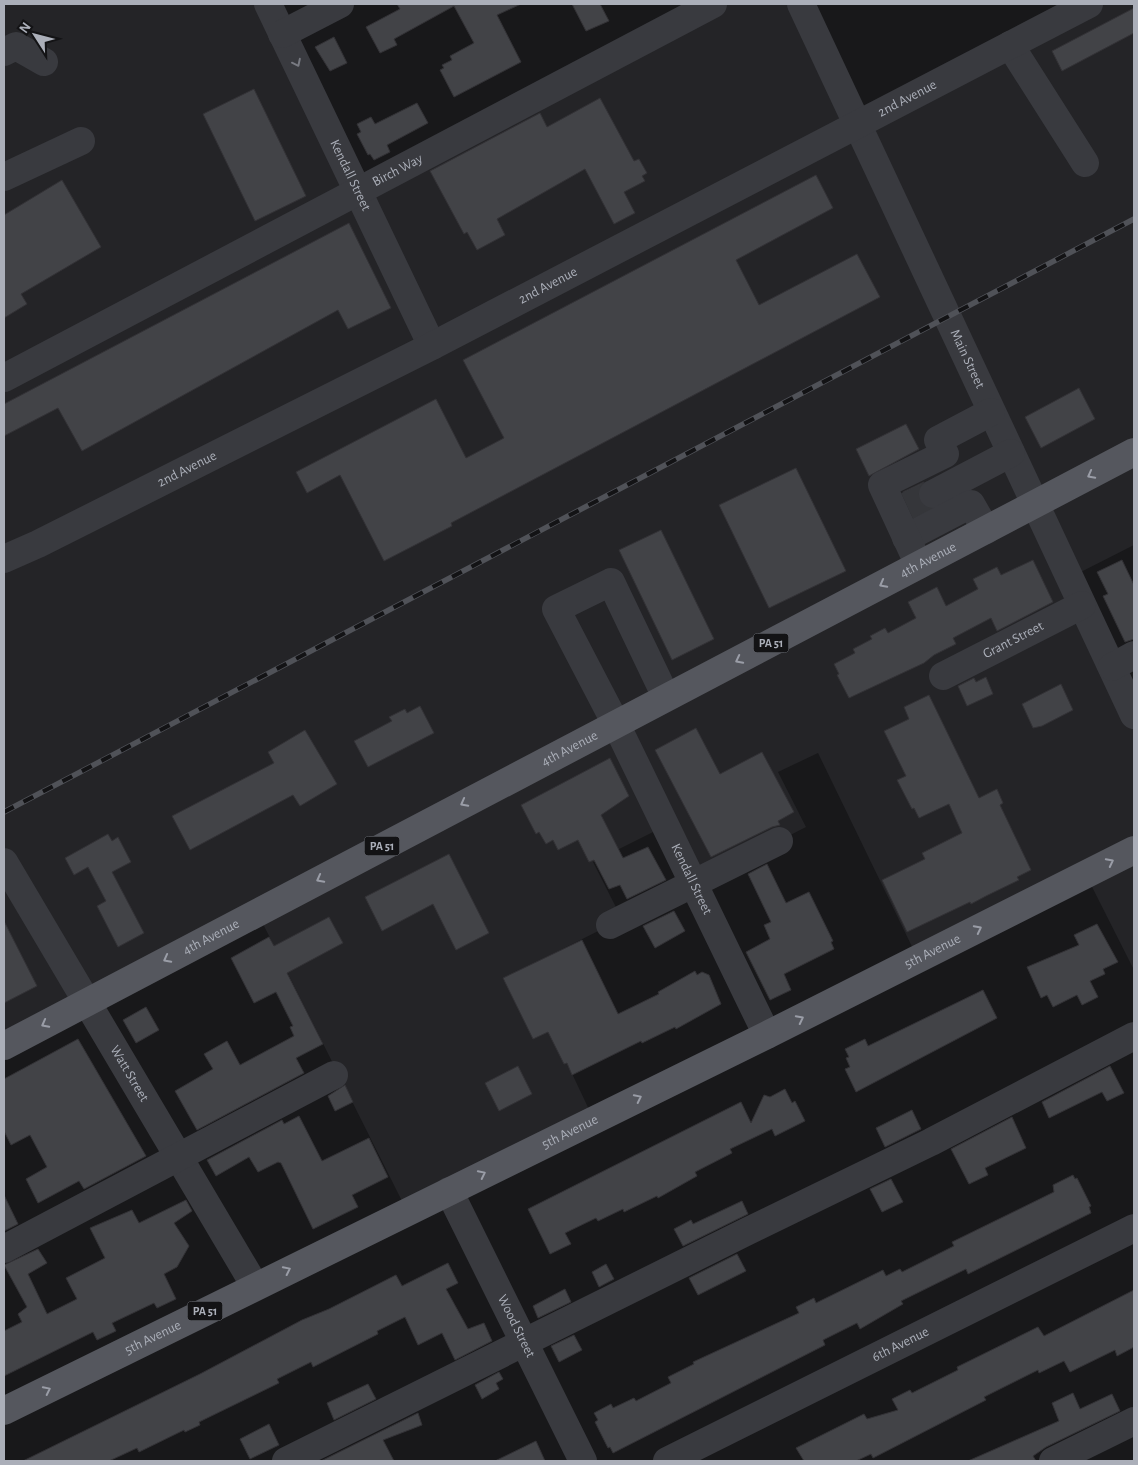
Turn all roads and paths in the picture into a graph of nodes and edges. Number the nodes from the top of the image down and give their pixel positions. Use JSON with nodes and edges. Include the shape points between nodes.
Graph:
{"nodes":[{"id":1,"x":268,"y":4,"type":"edge"},
{"id":2,"x":340,"y":4,"type":"edge"},
{"id":3,"x":712,"y":4,"type":"edge"},
{"id":4,"x":801,"y":4,"type":"edge"},
{"id":5,"x":1089,"y":4,"type":"edge"},
{"id":6,"x":282,"y":34,"type":"junction"},
{"id":7,"x":1010,"y":45,"type":"junction"},
{"id":8,"x":4,"y":52,"type":"edge"},
{"id":9,"x":44,"y":62,"type":"dead end"},
{"id":10,"x":857,"y":125,"type":"junction"},
{"id":11,"x":81,"y":141,"type":"dead end"},
{"id":12,"x":1085,"y":163,"type":"dead end"},
{"id":13,"x":4,"y":177,"type":"edge"},
{"id":14,"x":360,"y":190,"type":"junction"},
{"id":15,"x":432,"y":346,"type":"junction"},
{"id":16,"x":4,"y":378,"type":"edge"},
{"id":17,"x":991,"y":412,"type":"junction"},
{"id":18,"x":1134,"y":452,"type":"edge"},
{"id":19,"x":1011,"y":453,"type":"junction"},
{"id":20,"x":945,"y":454,"type":"junction"},
{"id":21,"x":965,"y":492,"type":"junction"},
{"id":22,"x":933,"y":494,"type":"tunnel mouth"},
{"id":23,"x":1034,"y":505,"type":"junction"},
{"id":24,"x":986,"y":530,"type":"junction"},
{"id":25,"x":906,"y":538,"type":"junction"},
{"id":26,"x":4,"y":559,"type":"edge"},
{"id":27,"x":919,"y":565,"type":"junction"},
{"id":28,"x":1082,"y":604,"type":"junction"},
{"id":29,"x":1123,"y":661,"type":"edge"},
{"id":30,"x":943,"y":676,"type":"dead end"},
{"id":31,"x":666,"y":697,"type":"junction"},
{"id":32,"x":1134,"y":716,"type":"edge"},
{"id":33,"x":616,"y":724,"type":"junction"},
{"id":34,"x":779,"y":841,"type":"dead end"},
{"id":35,"x":1134,"y":850,"type":"edge"},
{"id":36,"x":4,"y":862,"type":"edge"},
{"id":37,"x":694,"y":884,"type":"junction"},
{"id":38,"x":610,"y":925,"type":"dead end"},
{"id":39,"x":87,"y":1002,"type":"junction"},
{"id":40,"x":768,"y":1035,"type":"junction"},
{"id":41,"x":1134,"y":1036,"type":"edge"},
{"id":42,"x":4,"y":1046,"type":"edge"},
{"id":43,"x":334,"y":1075,"type":"dead end"},
{"id":44,"x":179,"y":1158,"type":"junction"},
{"id":45,"x":449,"y":1191,"type":"junction"},
{"id":46,"x":1134,"y":1228,"type":"edge"},
{"id":47,"x":4,"y":1249,"type":"edge"},
{"id":48,"x":255,"y":1286,"type":"junction"},
{"id":49,"x":524,"y":1342,"type":"junction"},
{"id":50,"x":4,"y":1411,"type":"edge"},
{"id":51,"x":1134,"y":1420,"type":"edge"},
{"id":52,"x":286,"y":1461,"type":"edge"},
{"id":53,"x":583,"y":1461,"type":"edge"},
{"id":54,"x":667,"y":1461,"type":"edge"},
{"id":55,"x":1053,"y":1461,"type":"edge"}],
"edges":[{"from":1,"to":6,"type":"street","name":"Kendall Street"},
{"from":2,"to":6,"type":"street"},
{"from":3,"to":14,"type":"street","name":"Birch Way"},
{"from":4,"to":10,"type":"street","name":"Main Street"},
{"from":5,"to":7,"type":"street","name":"2nd Avenue"},
{"from":6,"to":14,"type":"street","name":"Kendall Street","one_way":true},
{"from":7,"to":10,"type":"street","name":"2nd Avenue"},
{"from":7,"to":12,"type":"street"},
{"from":8,"to":9,"type":"street","via":[[16,46]]},
{"from":10,"to":15,"type":"street","name":"2nd Avenue"},
{"from":10,"to":17,"type":"street","name":"Main Street"},
{"from":11,"to":13,"type":"street"},
{"from":14,"to":15,"type":"street","name":"Kendall Street"},
{"from":14,"to":16,"type":"street","name":"Birch Way"},
{"from":15,"to":26,"type":"street","name":"2nd Avenue"},
{"from":17,"to":19,"type":"street","name":"Main Street"},
{"from":17,"to":20,"type":"street","via":[[938,440]]},
{"from":18,"to":23,"type":"main road","name":"4th Avenue","number":"PA 51","one_way":true},
{"from":19,"to":21,"type":"street"},
{"from":19,"to":23,"type":"street","name":"Main Street"},
{"from":20,"to":21,"type":"street"},
{"from":20,"to":25,"type":"street","via":[[882,485],[901,509]]},
{"from":21,"to":22,"type":"street"},
{"from":21,"to":24,"type":"street"},
{"from":21,"to":25,"type":"street"},
{"from":23,"to":24,"type":"main road","name":"4th Avenue","number":"PA 51"},
{"from":23,"to":28,"type":"street","name":"Main Street"},
{"from":24,"to":27,"type":"main road","name":"4th Avenue","number":"PA 51"},
{"from":25,"to":27,"type":"street"},
{"from":27,"to":31,"type":"main road","name":"4th Avenue","number":"PA 51","one_way":true},
{"from":28,"to":29,"type":"street","name":"Main Street"},
{"from":28,"to":30,"type":"street","name":"Grant Street"},
{"from":29,"to":32,"type":"street","name":"Main Street"},
{"from":31,"to":33,"type":"main road","name":"4th Avenue","number":"PA 51"},
{"from":31,"to":33,"type":"street","name":"Kendall Street","via":[[611,582],[556,609]]},
{"from":33,"to":37,"type":"street","name":"Kendall Street"},
{"from":33,"to":39,"type":"main road","name":"4th Avenue","number":"PA 51","one_way":true},
{"from":34,"to":37,"type":"street"},
{"from":40,"to":35,"type":"main road","name":"5th Avenue","number":"PA 51","one_way":true},
{"from":36,"to":39,"type":"street","name":"Watt Street"},
{"from":37,"to":38,"type":"street"},
{"from":37,"to":40,"type":"street","name":"Kendall Street"},
{"from":39,"to":42,"type":"main road","name":"4th Avenue","number":"PA 51","one_way":true},
{"from":39,"to":44,"type":"street","name":"Watt Street"},
{"from":45,"to":40,"type":"main road","name":"5th Avenue","number":"PA 51","one_way":true},
{"from":41,"to":49,"type":"street","via":[[931,1142]]},
{"from":43,"to":44,"type":"street"},
{"from":44,"to":47,"type":"street"},
{"from":44,"to":48,"type":"street","name":"Watt Street"},
{"from":48,"to":45,"type":"main road","name":"5th Avenue","number":"PA 51","one_way":true},
{"from":45,"to":49,"type":"street","name":"Wood Street"},
{"from":46,"to":54,"type":"street","name":"6th Avenue"},
{"from":50,"to":48,"type":"main road","name":"5th Avenue","number":"PA 51","one_way":true},
{"from":49,"to":52,"type":"street"},
{"from":49,"to":53,"type":"street","name":"Wood Street"},
{"from":51,"to":55,"type":"street"}]}
